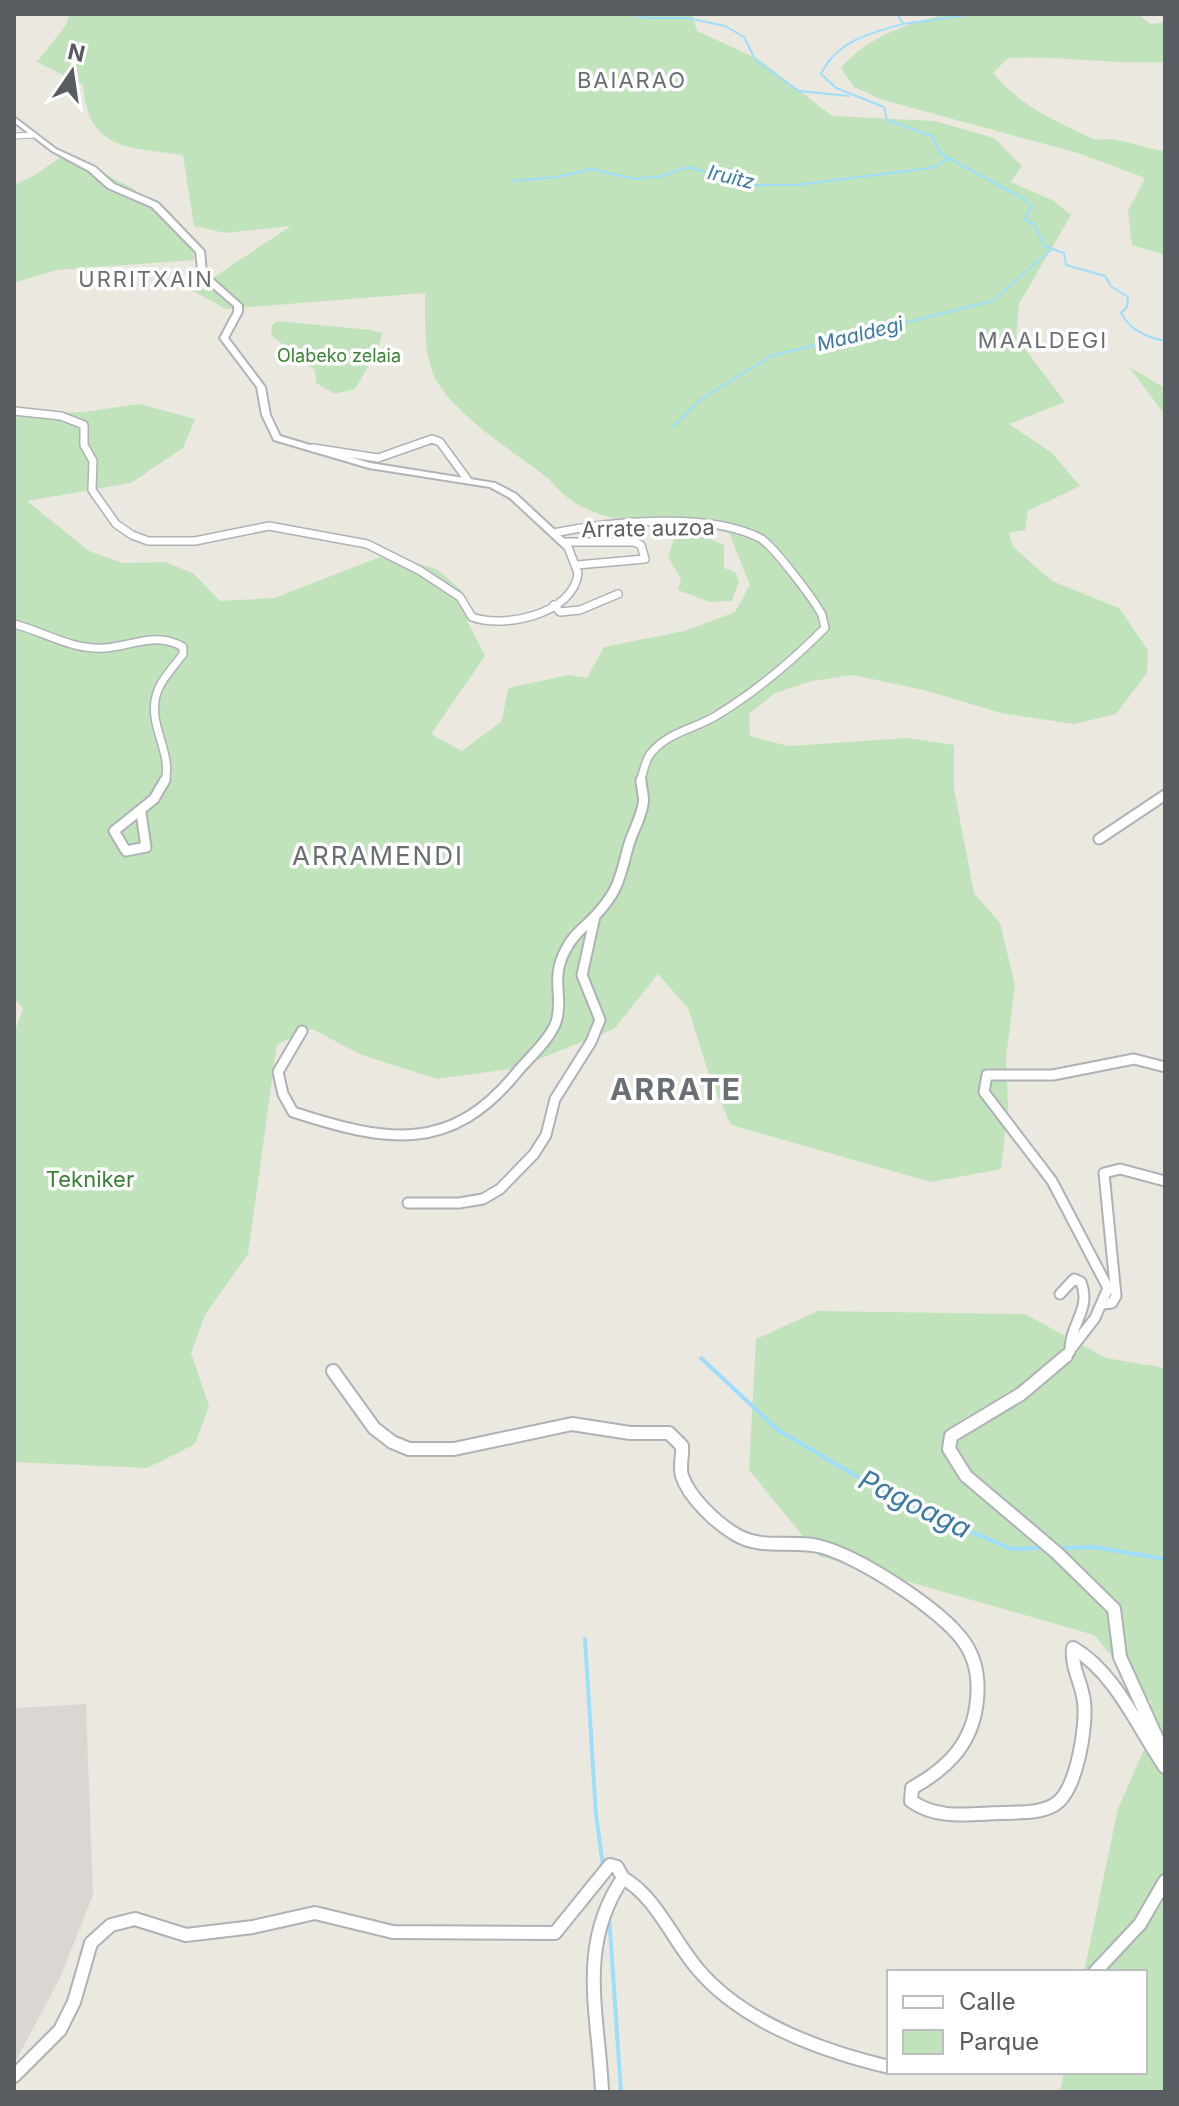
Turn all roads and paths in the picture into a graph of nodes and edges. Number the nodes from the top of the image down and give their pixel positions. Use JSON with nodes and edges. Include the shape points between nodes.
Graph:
{"nodes":[{"id":1,"x":14,"y":119,"type":"edge"},
{"id":2,"x":34,"y":135,"type":"junction"},
{"id":3,"x":14,"y":136,"type":"edge"},
{"id":4,"x":14,"y":411,"type":"edge"},
{"id":5,"x":310,"y":448,"type":"junction"},
{"id":6,"x":467,"y":479,"type":"junction"},
{"id":7,"x":553,"y":533,"type":"junction"},
{"id":8,"x":565,"y":545,"type":"junction"},
{"id":9,"x":577,"y":565,"type":"junction"},
{"id":10,"x":618,"y":594,"type":"dead end"},
{"id":11,"x":555,"y":607,"type":"junction"},
{"id":12,"x":14,"y":624,"type":"edge"},
{"id":13,"x":1165,"y":795,"type":"edge"},
{"id":14,"x":141,"y":813,"type":"junction"},
{"id":15,"x":1099,"y":839,"type":"dead end"},
{"id":16,"x":595,"y":916,"type":"junction"},
{"id":17,"x":302,"y":1031,"type":"dead end"},
{"id":18,"x":1165,"y":1067,"type":"edge"},
{"id":19,"x":1165,"y":1181,"type":"edge"},
{"id":20,"x":408,"y":1203,"type":"dead end"},
{"id":21,"x":1060,"y":1294,"type":"dead end"},
{"id":22,"x":1103,"y":1304,"type":"junction"},
{"id":23,"x":1070,"y":1352,"type":"junction"},
{"id":24,"x":333,"y":1371,"type":"dead end"},
{"id":25,"x":1165,"y":1756,"type":"edge"},
{"id":26,"x":1165,"y":1767,"type":"edge"},
{"id":27,"x":623,"y":1878,"type":"junction"},
{"id":28,"x":1165,"y":1881,"type":"edge"},
{"id":29,"x":1097,"y":1970,"type":"edge"},
{"id":30,"x":887,"y":2066,"type":"edge"},
{"id":31,"x":14,"y":2076,"type":"edge"},
{"id":32,"x":602,"y":2092,"type":"edge"}],
"edges":[{"from":1,"to":2,"type":"street"},
{"from":2,"to":3,"type":"street"},
{"from":2,"to":5,"type":"street","via":[[111,186],[155,205],[200,251],[202,274],[238,305],[224,338],[261,387],[273,434]]},
{"from":4,"to":11,"type":"street","via":[[61,416],[84,425],[84,445],[93,461],[92,490],[116,524],[139,538],[195,541],[251,527],[288,527],[378,548],[460,597],[479,621],[506,622]]},
{"from":5,"to":6,"type":"street","via":[[369,465]]},
{"from":5,"to":6,"type":"street","via":[[378,458],[432,439],[440,442]]},
{"from":6,"to":7,"type":"street","via":[[513,496]]},
{"from":7,"to":8,"type":"street"},
{"from":7,"to":16,"type":"street","name":"Arrate auzoa","via":[[594,526],[697,524],[748,533],[775,552],[824,614],[825,628],[788,665],[650,754],[640,782],[644,802],[622,880]]},
{"from":8,"to":9,"type":"street"},
{"from":8,"to":9,"type":"street","via":[[620,540],[644,548],[640,562]]},
{"from":9,"to":11,"type":"street","via":[[577,583]]},
{"from":10,"to":11,"type":"street","via":[[571,612]]},
{"from":12,"to":14,"type":"street","via":[[82,647],[159,638],[183,647],[156,694],[153,722],[167,770],[164,785]]},
{"from":13,"to":15,"type":"street"},
{"from":14,"to":14,"type":"street","via":[[146,847],[126,851],[114,831]]},
{"from":16,"to":17,"type":"street","name":"Arrate auzoa","via":[[576,931],[563,954],[555,980],[555,1025],[495,1100],[463,1121],[388,1137],[293,1112],[278,1072]]},
{"from":16,"to":20,"type":"street","name":"Arrate auzoa","via":[[582,975],[600,1020],[555,1099],[543,1140],[491,1195],[459,1203]]},
{"from":18,"to":22,"type":"street","via":[[1134,1059],[1053,1075],[993,1072],[983,1083],[990,1101],[1074,1217],[1108,1288]]},
{"from":19,"to":22,"type":"street","via":[[1120,1169],[1104,1173],[1116,1296]]},
{"from":21,"to":23,"type":"street","via":[[1074,1279],[1087,1293]]},
{"from":22,"to":23,"type":"street","via":[[1085,1338]]},
{"from":23,"to":25,"type":"street","via":[[1015,1401],[951,1436],[949,1449],[966,1476],[1114,1609],[1120,1657]]},
{"from":24,"to":26,"type":"street","via":[[368,1422],[393,1443],[417,1451],[450,1451],[517,1432],[572,1424],[669,1433],[682,1446],[682,1478],[734,1534],[767,1545],[805,1541],[834,1550],[916,1602],[963,1639],[972,1657],[977,1705],[965,1743],[947,1767],[912,1788],[911,1801],[920,1809],[947,1814],[1006,1812],[1046,1809],[1062,1800],[1084,1722],[1084,1699],[1070,1664],[1073,1648],[1085,1651],[1103,1672]]},
{"from":27,"to":30,"type":"street","via":[[639,1887],[708,1981],[724,1994],[769,2021]]},
{"from":27,"to":31,"type":"street","via":[[617,1867],[606,1869],[555,1933],[393,1932],[315,1913],[186,1935],[135,1919],[111,1925],[91,1943],[60,2030]]},
{"from":27,"to":32,"type":"street","via":[[605,1898],[593,1952]]},
{"from":28,"to":29,"type":"street","via":[[1140,1924]]}]}
